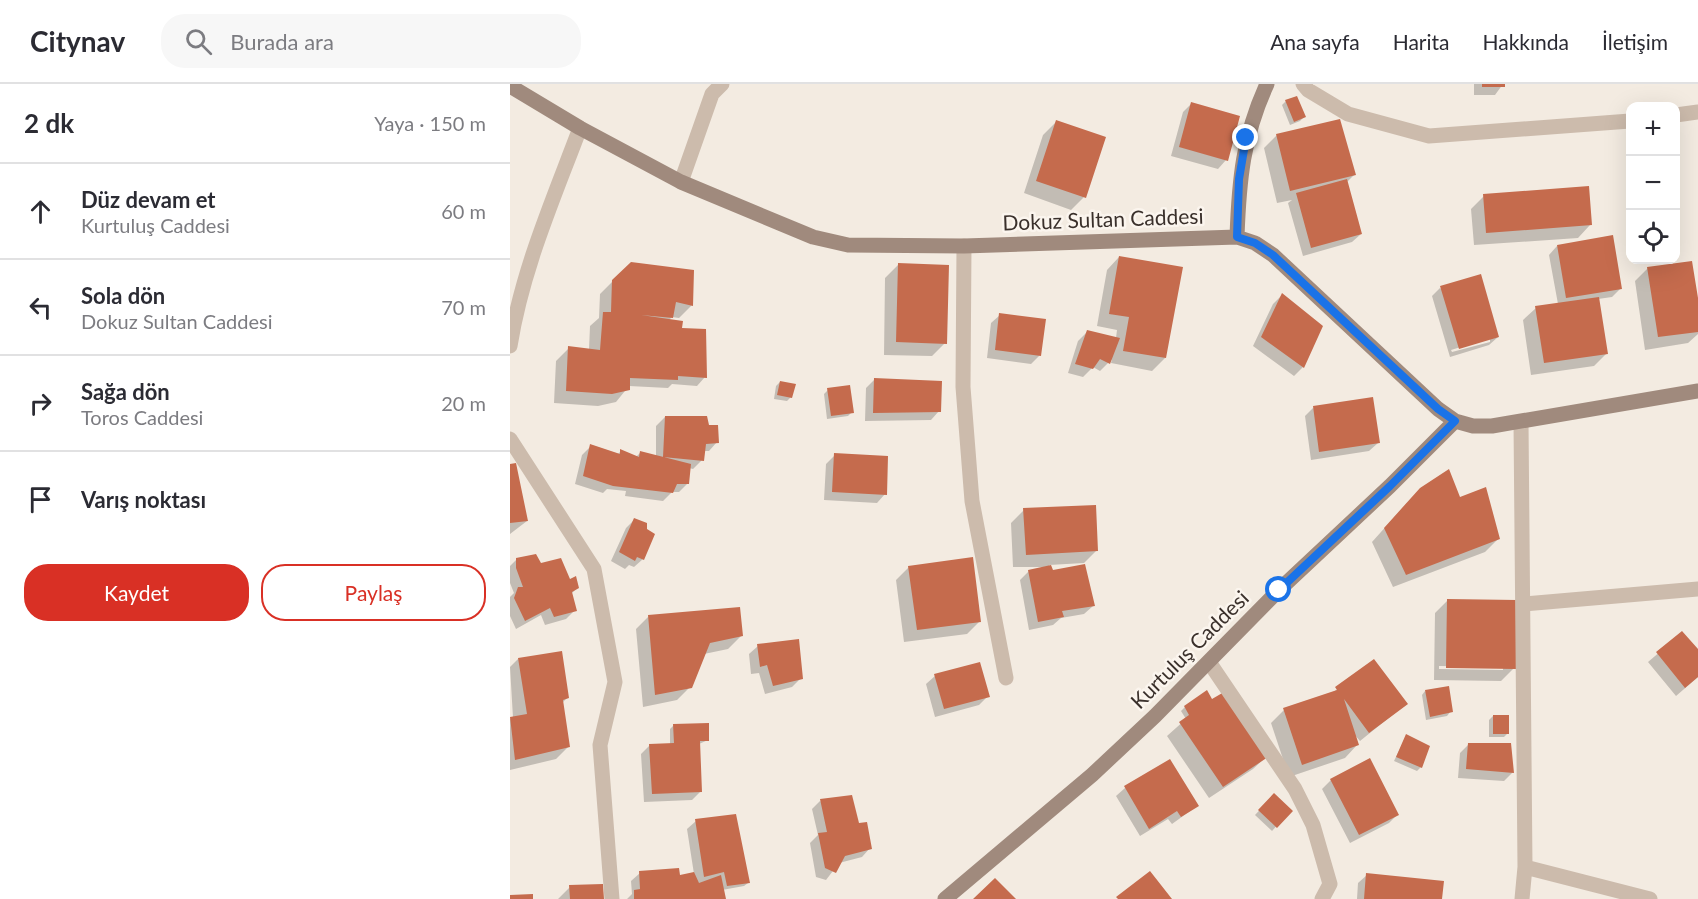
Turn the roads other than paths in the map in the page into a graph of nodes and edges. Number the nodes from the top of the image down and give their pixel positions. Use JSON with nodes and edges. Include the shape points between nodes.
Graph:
{"nodes":[{"id":1,"x":722,"y":84,"type":"edge"},
{"id":2,"x":1267,"y":84,"type":"edge"},
{"id":3,"x":1304,"y":84,"type":"edge"},
{"id":4,"x":510,"y":86,"type":"edge"},
{"id":5,"x":1698,"y":112,"type":"edge"},
{"id":6,"x":1680,"y":114,"type":"edge"},
{"id":7,"x":1626,"y":121,"type":"edge"},
{"id":8,"x":580,"y":128,"type":"junction"},
{"id":9,"x":681,"y":182,"type":"junction"},
{"id":10,"x":1237,"y":237,"type":"junction"},
{"id":11,"x":964,"y":246,"type":"junction"},
{"id":12,"x":510,"y":346,"type":"edge"},
{"id":13,"x":1698,"y":391,"type":"edge"},
{"id":14,"x":1455,"y":421,"type":"junction"},
{"id":15,"x":1521,"y":423,"type":"junction"},
{"id":16,"x":510,"y":439,"type":"edge"},
{"id":17,"x":1698,"y":589,"type":"edge"},
{"id":18,"x":1523,"y":604,"type":"junction"},
{"id":19,"x":1209,"y":662,"type":"junction"},
{"id":20,"x":1006,"y":678,"type":"dead end"},
{"id":21,"x":1525,"y":867,"type":"junction"},
{"id":22,"x":612,"y":899,"type":"edge"},
{"id":23,"x":945,"y":899,"type":"edge"},
{"id":24,"x":1322,"y":899,"type":"edge"},
{"id":25,"x":1522,"y":899,"type":"edge"},
{"id":26,"x":1650,"y":899,"type":"edge"}],
"edges":[{"from":1,"to":9,"type":"street","via":[[712,94]]},
{"from":2,"to":10,"type":"street","via":[[1246,138],[1239,179]]},
{"from":3,"to":7,"type":"street","via":[[1348,114],[1429,136]]},
{"from":4,"to":8,"type":"street","name":"Dokuz Sultan Caddesi"},
{"from":5,"to":6,"type":"street"},
{"from":8,"to":9,"type":"street","name":"Dokuz Sultan Caddesi"},
{"from":8,"to":12,"type":"street","via":[[535,247],[516,308]]},
{"from":9,"to":11,"type":"street","name":"Dokuz Sultan Caddesi","via":[[813,237],[848,245]]},
{"from":10,"to":11,"type":"street","name":"Dokuz Sultan Caddesi"},
{"from":10,"to":14,"type":"street","name":"Dokuz Sultan Caddesi","via":[[1273,255]]},
{"from":11,"to":20,"type":"street","via":[[963,387],[972,501]]},
{"from":13,"to":15,"type":"street","name":"Dokuz Sultan Caddesi"},
{"from":14,"to":15,"type":"street","name":"Dokuz Sultan Caddesi","via":[[1473,426]]},
{"from":14,"to":19,"type":"street","name":"Kurtuluş Caddesi"},
{"from":15,"to":18,"type":"street"},
{"from":16,"to":22,"type":"street","via":[[594,569],[615,682],[600,745]]},
{"from":17,"to":18,"type":"street"},
{"from":18,"to":21,"type":"street"},
{"from":19,"to":23,"type":"street","name":"Kurtuluş Caddesi","via":[[1092,775]]},
{"from":19,"to":24,"type":"street","via":[[1295,789],[1313,825],[1330,884]]},
{"from":21,"to":25,"type":"street"},
{"from":21,"to":26,"type":"street"}]}
